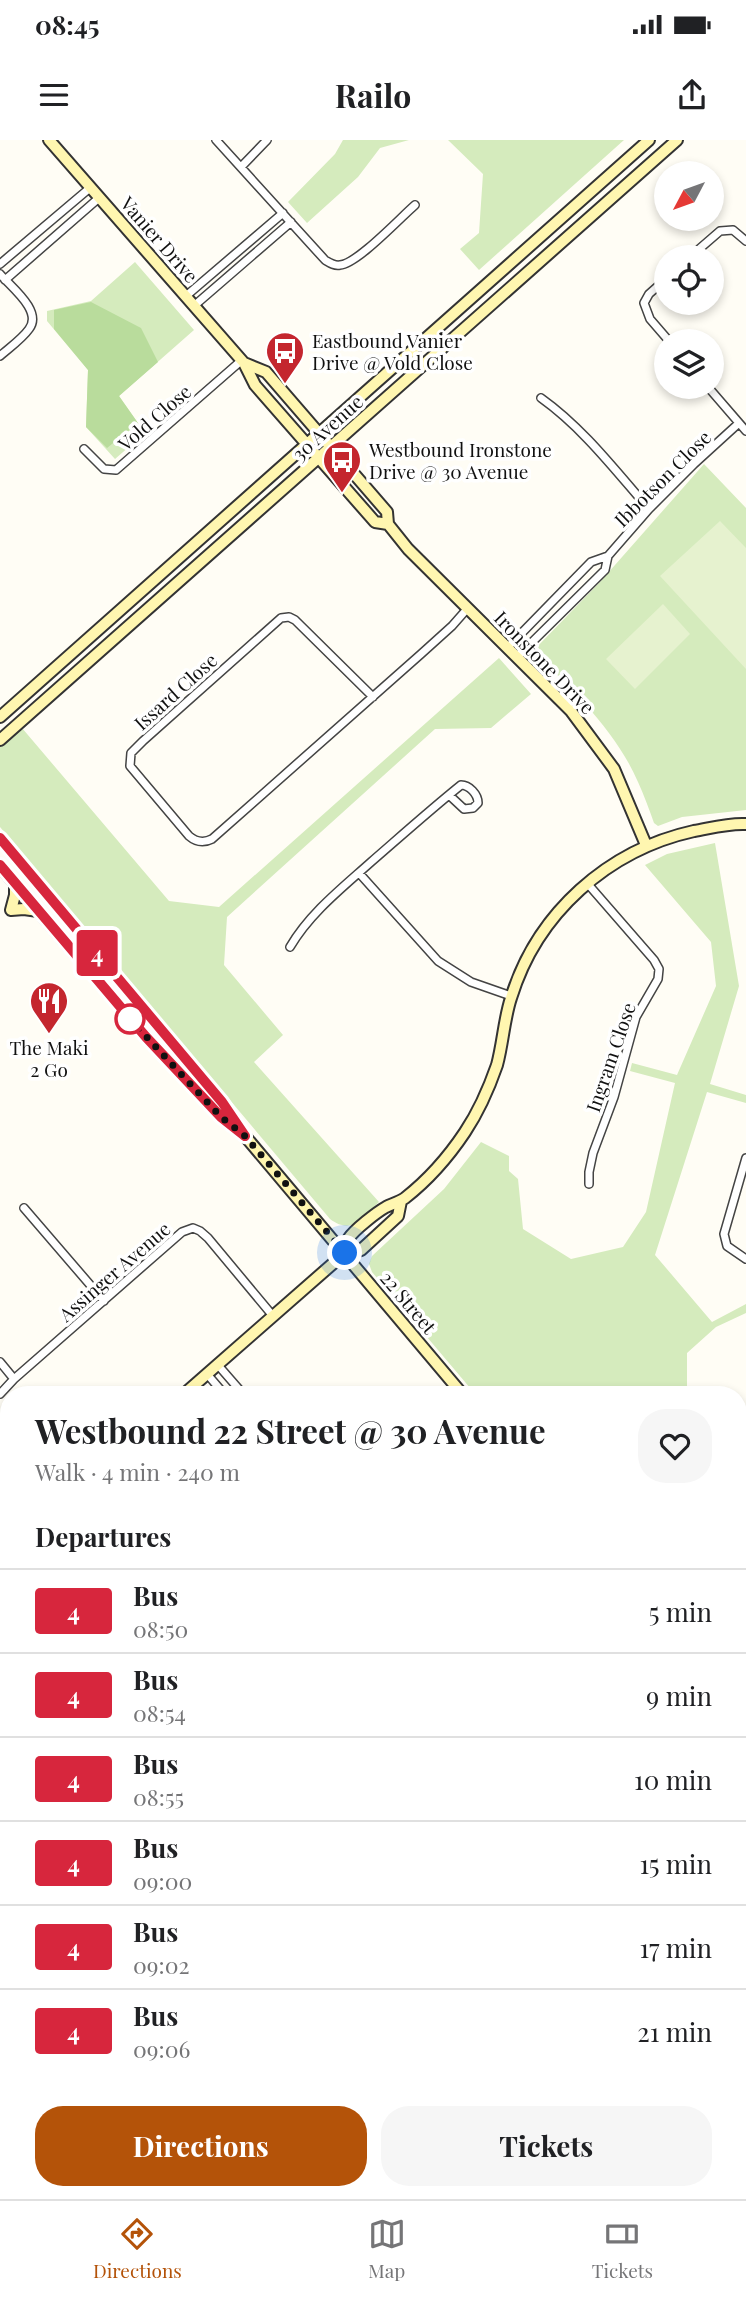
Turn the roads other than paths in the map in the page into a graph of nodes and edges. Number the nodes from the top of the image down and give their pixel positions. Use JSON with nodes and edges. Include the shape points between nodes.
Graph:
{"nodes":[{"id":1,"x":49,"y":140,"type":"edge"},
{"id":2,"x":216,"y":140,"type":"edge"},
{"id":3,"x":267,"y":140,"type":"edge"},
{"id":4,"x":649,"y":140,"type":"edge"},
{"id":5,"x":677,"y":141,"type":"edge"},
{"id":6,"x":240,"y":167,"type":"junction"},
{"id":7,"x":91,"y":187,"type":"junction"},
{"id":8,"x":100,"y":197,"type":"junction"},
{"id":9,"x":415,"y":205,"type":"dead end"},
{"id":10,"x":283,"y":213,"type":"junction"},
{"id":11,"x":291,"y":222,"type":"junction"},
{"id":12,"x":43,"y":227,"type":"junction"},
{"id":13,"x":52,"y":238,"type":"junction"},
{"id":14,"x":746,"y":241,"type":"edge"},
{"id":15,"x":704,"y":245,"type":"edge"},
{"id":16,"x":236,"y":253,"type":"junction"},
{"id":17,"x":245,"y":262,"type":"junction"},
{"id":18,"x":0,"y":264,"type":"edge"},
{"id":19,"x":2,"y":277,"type":"edge"},
{"id":20,"x":654,"y":289,"type":"edge"},
{"id":21,"x":186,"y":296,"type":"junction"},
{"id":22,"x":195,"y":305,"type":"junction"},
{"id":23,"x":659,"y":329,"type":"edge"},
{"id":24,"x":0,"y":356,"type":"edge"},
{"id":25,"x":243,"y":362,"type":"junction"},
{"id":26,"x":541,"y":398,"type":"dead end"},
{"id":27,"x":718,"y":399,"type":"edge"},
{"id":28,"x":739,"y":423,"type":"junction"},
{"id":29,"x":746,"y":431,"type":"edge"},
{"id":30,"x":319,"y":433,"type":"junction"},
{"id":31,"x":306,"y":444,"type":"junction"},
{"id":32,"x":330,"y":447,"type":"junction"},
{"id":33,"x":84,"y":449,"type":"dead end"},
{"id":34,"x":318,"y":458,"type":"junction"},
{"id":35,"x":649,"y":509,"type":"junction"},
{"id":36,"x":388,"y":524,"type":"junction"},
{"id":37,"x":608,"y":556,"type":"junction"},
{"id":38,"x":467,"y":608,"type":"junction"},
{"id":39,"x":508,"y":647,"type":"junction"},
{"id":40,"x":518,"y":656,"type":"junction"},
{"id":41,"x":373,"y":696,"type":"junction"},
{"id":42,"x":0,"y":718,"type":"edge"},
{"id":43,"x":0,"y":740,"type":"edge"},
{"id":44,"x":449,"y":795,"type":"dead end"},
{"id":45,"x":746,"y":824,"type":"edge"},
{"id":46,"x":0,"y":838,"type":"edge"},
{"id":47,"x":646,"y":845,"type":"junction"},
{"id":48,"x":0,"y":866,"type":"edge"},
{"id":49,"x":359,"y":873,"type":"junction"},
{"id":50,"x":587,"y":883,"type":"junction"},
{"id":51,"x":15,"y":884,"type":"junction"},
{"id":52,"x":38,"y":911,"type":"junction"},
{"id":53,"x":290,"y":947,"type":"dead end"},
{"id":54,"x":512,"y":996,"type":"junction"},
{"id":55,"x":245,"y":1136,"type":"junction"},
{"id":56,"x":746,"y":1158,"type":"edge"},
{"id":57,"x":589,"y":1184,"type":"dead end"},
{"id":58,"x":401,"y":1200,"type":"junction"},
{"id":59,"x":24,"y":1208,"type":"dead end"},
{"id":60,"x":345,"y":1253,"type":"junction"},
{"id":61,"x":746,"y":1259,"type":"edge"},
{"id":62,"x":104,"y":1301,"type":"junction"},
{"id":63,"x":273,"y":1316,"type":"junction"},
{"id":64,"x":0,"y":1363,"type":"edge"},
{"id":65,"x":217,"y":1364,"type":"junction"},
{"id":66,"x":207,"y":1374,"type":"junction"},
{"id":67,"x":14,"y":1379,"type":"junction"},
{"id":68,"x":7,"y":1386,"type":"edge"},
{"id":69,"x":193,"y":1386,"type":"edge"},
{"id":70,"x":217,"y":1386,"type":"edge"},
{"id":71,"x":236,"y":1386,"type":"edge"},
{"id":72,"x":456,"y":1386,"type":"edge"}],
"edges":[{"from":1,"to":7,"type":"main road","name":"Vanier Drive"},
{"from":2,"to":6,"type":"street"},
{"from":3,"to":6,"type":"street"},
{"from":4,"to":30,"type":"main road","name":"30 Avenue"},
{"from":5,"to":32,"type":"main road","name":"30 Avenue"},
{"from":6,"to":10,"type":"street"},
{"from":7,"to":8,"type":"main road","name":"Vanier Drive"},
{"from":7,"to":12,"type":"street"},
{"from":8,"to":13,"type":"street"},
{"from":8,"to":21,"type":"main road","name":"Vanier Drive"},
{"from":9,"to":11,"type":"street","via":[[352,261],[338,266],[325,260]]},
{"from":10,"to":11,"type":"street"},
{"from":10,"to":16,"type":"street"},
{"from":11,"to":17,"type":"street"},
{"from":12,"to":13,"type":"street"},
{"from":12,"to":18,"type":"street"},
{"from":13,"to":19,"type":"street"},
{"from":14,"to":15,"type":"street","via":[[733,230],[720,231]]},
{"from":16,"to":17,"type":"street"},
{"from":16,"to":21,"type":"street"},
{"from":17,"to":22,"type":"street"},
{"from":19,"to":24,"type":"street","via":[[33,318],[28,331]]},
{"from":20,"to":23,"type":"street","via":[[644,303],[646,314]]},
{"from":21,"to":22,"type":"main road","name":"Vanier Drive"},
{"from":22,"to":25,"type":"main road","name":"Vanier Drive"},
{"from":25,"to":30,"type":"main road","name":"Vanier Drive","via":[[266,372]]},
{"from":25,"to":31,"type":"main road","name":"Vanier Drive","via":[[255,385]]},
{"from":25,"to":33,"type":"street","name":"Vold Close","via":[[116,470],[104,469]]},
{"from":26,"to":35,"type":"street","via":[[584,434]]},
{"from":27,"to":28,"type":"street"},
{"from":28,"to":29,"type":"street"},
{"from":28,"to":35,"type":"street","name":"Ibbotson Close"},
{"from":30,"to":31,"type":"main road","name":"30 Avenue"},
{"from":30,"to":32,"type":"main road","name":"Vanier Drive"},
{"from":31,"to":34,"type":"main road","name":"Vanier Drive"},
{"from":31,"to":42,"type":"main road","name":"30 Avenue"},
{"from":32,"to":34,"type":"main road","name":"30 Avenue"},
{"from":32,"to":36,"type":"main road","name":"Ironstone Drive","via":[[387,512]]},
{"from":34,"to":36,"type":"main road","name":"Ironstone Drive","via":[[375,522]]},
{"from":34,"to":43,"type":"main road","name":"30 Avenue"},
{"from":35,"to":37,"type":"street","name":"Ibbotson Close"},
{"from":36,"to":38,"type":"main road","name":"Ironstone Drive"},
{"from":37,"to":39,"type":"street","name":"Ibbotson Close","via":[[591,562]]},
{"from":37,"to":40,"type":"street","name":"Ibbotson Close","via":[[605,570]]},
{"from":38,"to":39,"type":"main road","name":"Ironstone Drive"},
{"from":38,"to":41,"type":"street","name":"Issard Close"},
{"from":39,"to":40,"type":"main road","name":"Ironstone Drive"},
{"from":40,"to":47,"type":"main road","name":"Ironstone Drive","via":[[602,750]]},
{"from":41,"to":41,"type":"street","name":"Issard Close","via":[[207,842],[192,839],[130,766],[131,753],[143,741],[282,618],[295,620]]},
{"from":44,"to":49,"type":"street"},
{"from":45,"to":47,"type":"main road","via":[[688,832]]},
{"from":46,"to":55,"type":"main road","name":"22 Street","via":[[222,1102]]},
{"from":47,"to":50,"type":"main road"},
{"from":48,"to":51,"type":"main road","name":"22 Street"},
{"from":49,"to":53,"type":"street","via":[[314,913]]},
{"from":49,"to":54,"type":"street","via":[[438,961],[471,982]]},
{"from":50,"to":54,"type":"main road","via":[[541,933]]},
{"from":50,"to":57,"type":"street","name":"Ingram Close","via":[[654,960],[659,974],[636,1017],[593,1153]]},
{"from":51,"to":52,"type":"main road","name":"22 Street"},
{"from":51,"to":52,"type":"main road","via":[[11,911]]},
{"from":52,"to":55,"type":"main road","name":"22 Street","via":[[146,1037],[221,1117]]},
{"from":54,"to":58,"type":"main road","via":[[497,1065],[480,1106],[446,1157]]},
{"from":55,"to":60,"type":"main road","name":"22 Street"},
{"from":56,"to":61,"type":"street","via":[[724,1234],[727,1246]]},
{"from":58,"to":60,"type":"main road","via":[[350,1237]]},
{"from":58,"to":60,"type":"main road","via":[[398,1216],[361,1250]]},
{"from":59,"to":62,"type":"street"},
{"from":60,"to":63,"type":"main road"},
{"from":60,"to":72,"type":"main road","name":"22 Street"},
{"from":62,"to":63,"type":"street","name":"Assinger Avenue","via":[[192,1228],[208,1238]]},
{"from":62,"to":67,"type":"street","name":"Assinger Avenue"},
{"from":63,"to":65,"type":"main road"},
{"from":64,"to":67,"type":"street"},
{"from":65,"to":66,"type":"main road"},
{"from":65,"to":71,"type":"street"},
{"from":66,"to":69,"type":"main road"},
{"from":66,"to":70,"type":"street"},
{"from":67,"to":68,"type":"street","name":"Assinger Avenue"}]}
